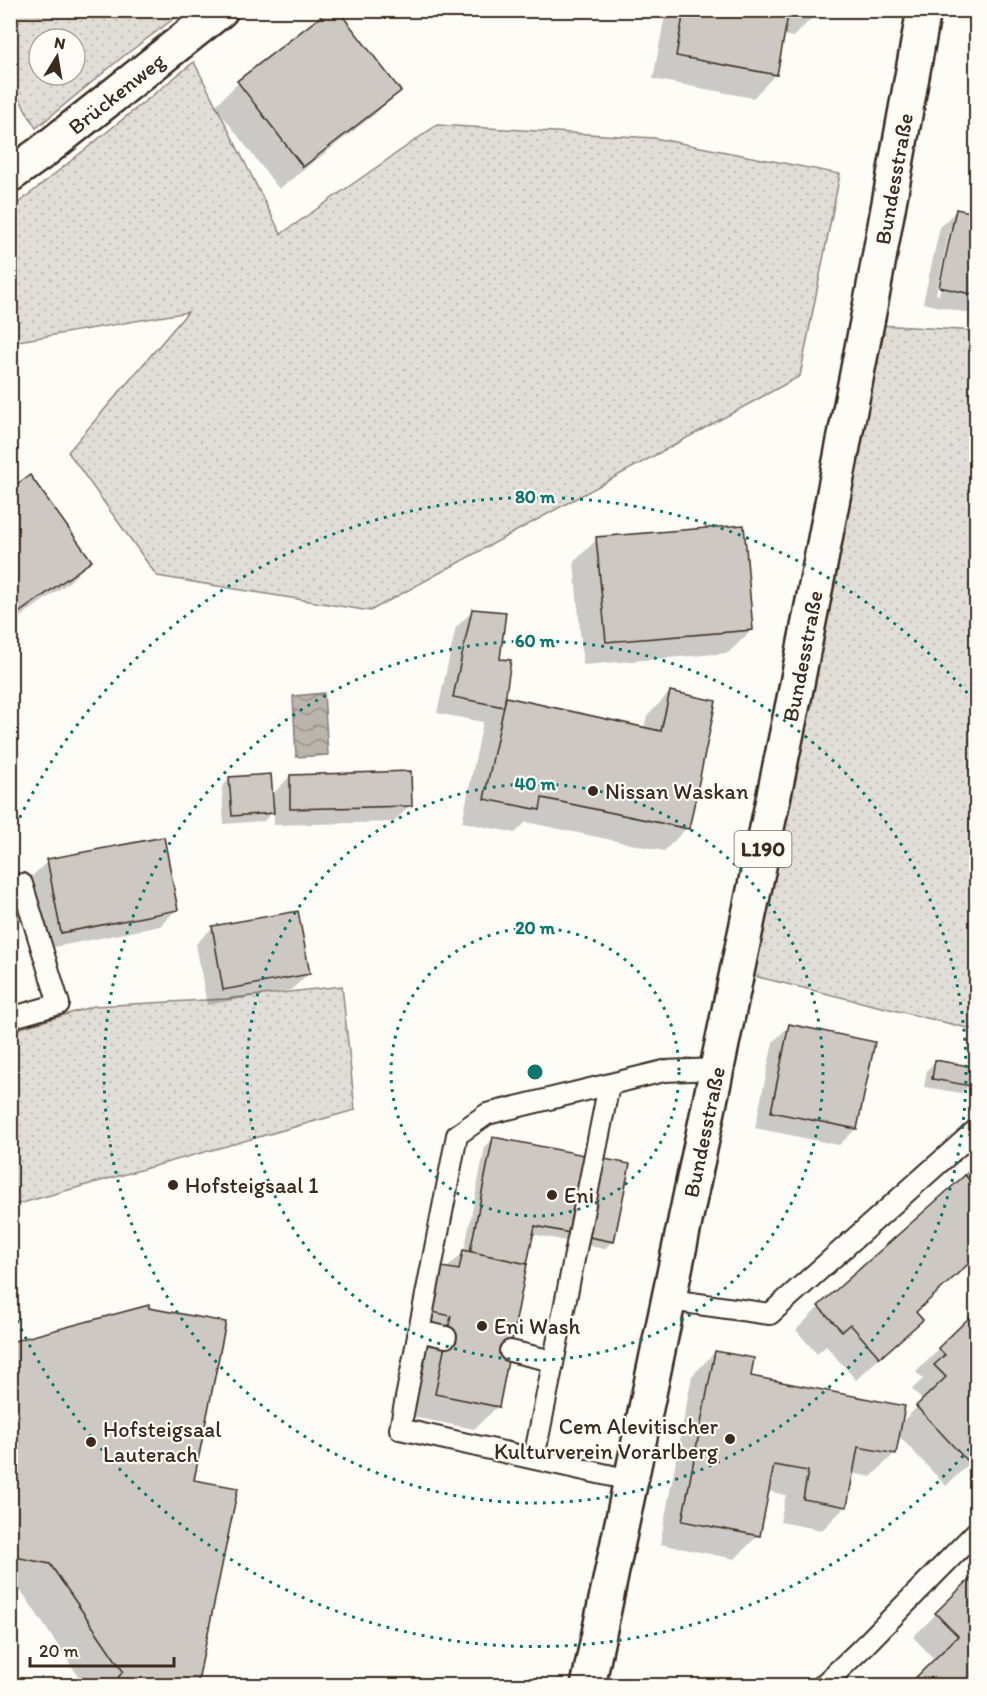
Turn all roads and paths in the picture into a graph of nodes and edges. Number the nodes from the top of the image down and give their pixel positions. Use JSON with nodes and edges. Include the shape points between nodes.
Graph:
{"nodes":[{"id":1,"x":221,"y":10,"type":"edge"},
{"id":2,"x":924,"y":10,"type":"edge"},
{"id":3,"x":10,"y":175,"type":"edge"},
{"id":4,"x":22,"y":884,"type":"dead end"},
{"id":5,"x":10,"y":1018,"type":"edge"},
{"id":6,"x":718,"y":1069,"type":"junction"},
{"id":7,"x":609,"y":1085,"type":"junction"},
{"id":8,"x":976,"y":1131,"type":"edge"},
{"id":9,"x":669,"y":1300,"type":"junction"},
{"id":10,"x":418,"y":1331,"type":"junction"},
{"id":11,"x":447,"y":1337,"type":"dead end"},
{"id":12,"x":510,"y":1351,"type":"dead end"},
{"id":13,"x":553,"y":1361,"type":"junction"},
{"id":14,"x":534,"y":1458,"type":"junction"},
{"id":15,"x":630,"y":1480,"type":"junction"},
{"id":16,"x":976,"y":1532,"type":"edge"},
{"id":17,"x":588,"y":1686,"type":"edge"},
{"id":18,"x":822,"y":1686,"type":"edge"}],
"edges":[{"from":1,"to":3,"type":"main road","name":"Brückenweg"},
{"from":2,"to":6,"type":"main road","name":"Bundesstraße","number":"L190","via":[[808,627]]},
{"from":4,"to":5,"type":"lane","via":[[59,1004]]},
{"from":6,"to":7,"type":"lane","via":[[664,1071]]},
{"from":6,"to":9,"type":"main road","name":"Bundesstraße","number":"L190"},
{"from":7,"to":10,"type":"lane","via":[[487,1114],[457,1135]]},
{"from":7,"to":13,"type":"lane"},
{"from":8,"to":9,"type":"lane","via":[[770,1314]]},
{"from":9,"to":15,"type":"main road","name":"Bundesstraße","number":"L190"},
{"from":10,"to":11,"type":"lane"},
{"from":10,"to":14,"type":"lane","via":[[400,1429]]},
{"from":12,"to":13,"type":"lane"},
{"from":13,"to":14,"type":"lane"},
{"from":14,"to":15,"type":"lane"},
{"from":15,"to":17,"type":"main road","name":"Bundesstraße","number":"L190"},
{"from":16,"to":18,"type":"lane"}]}
